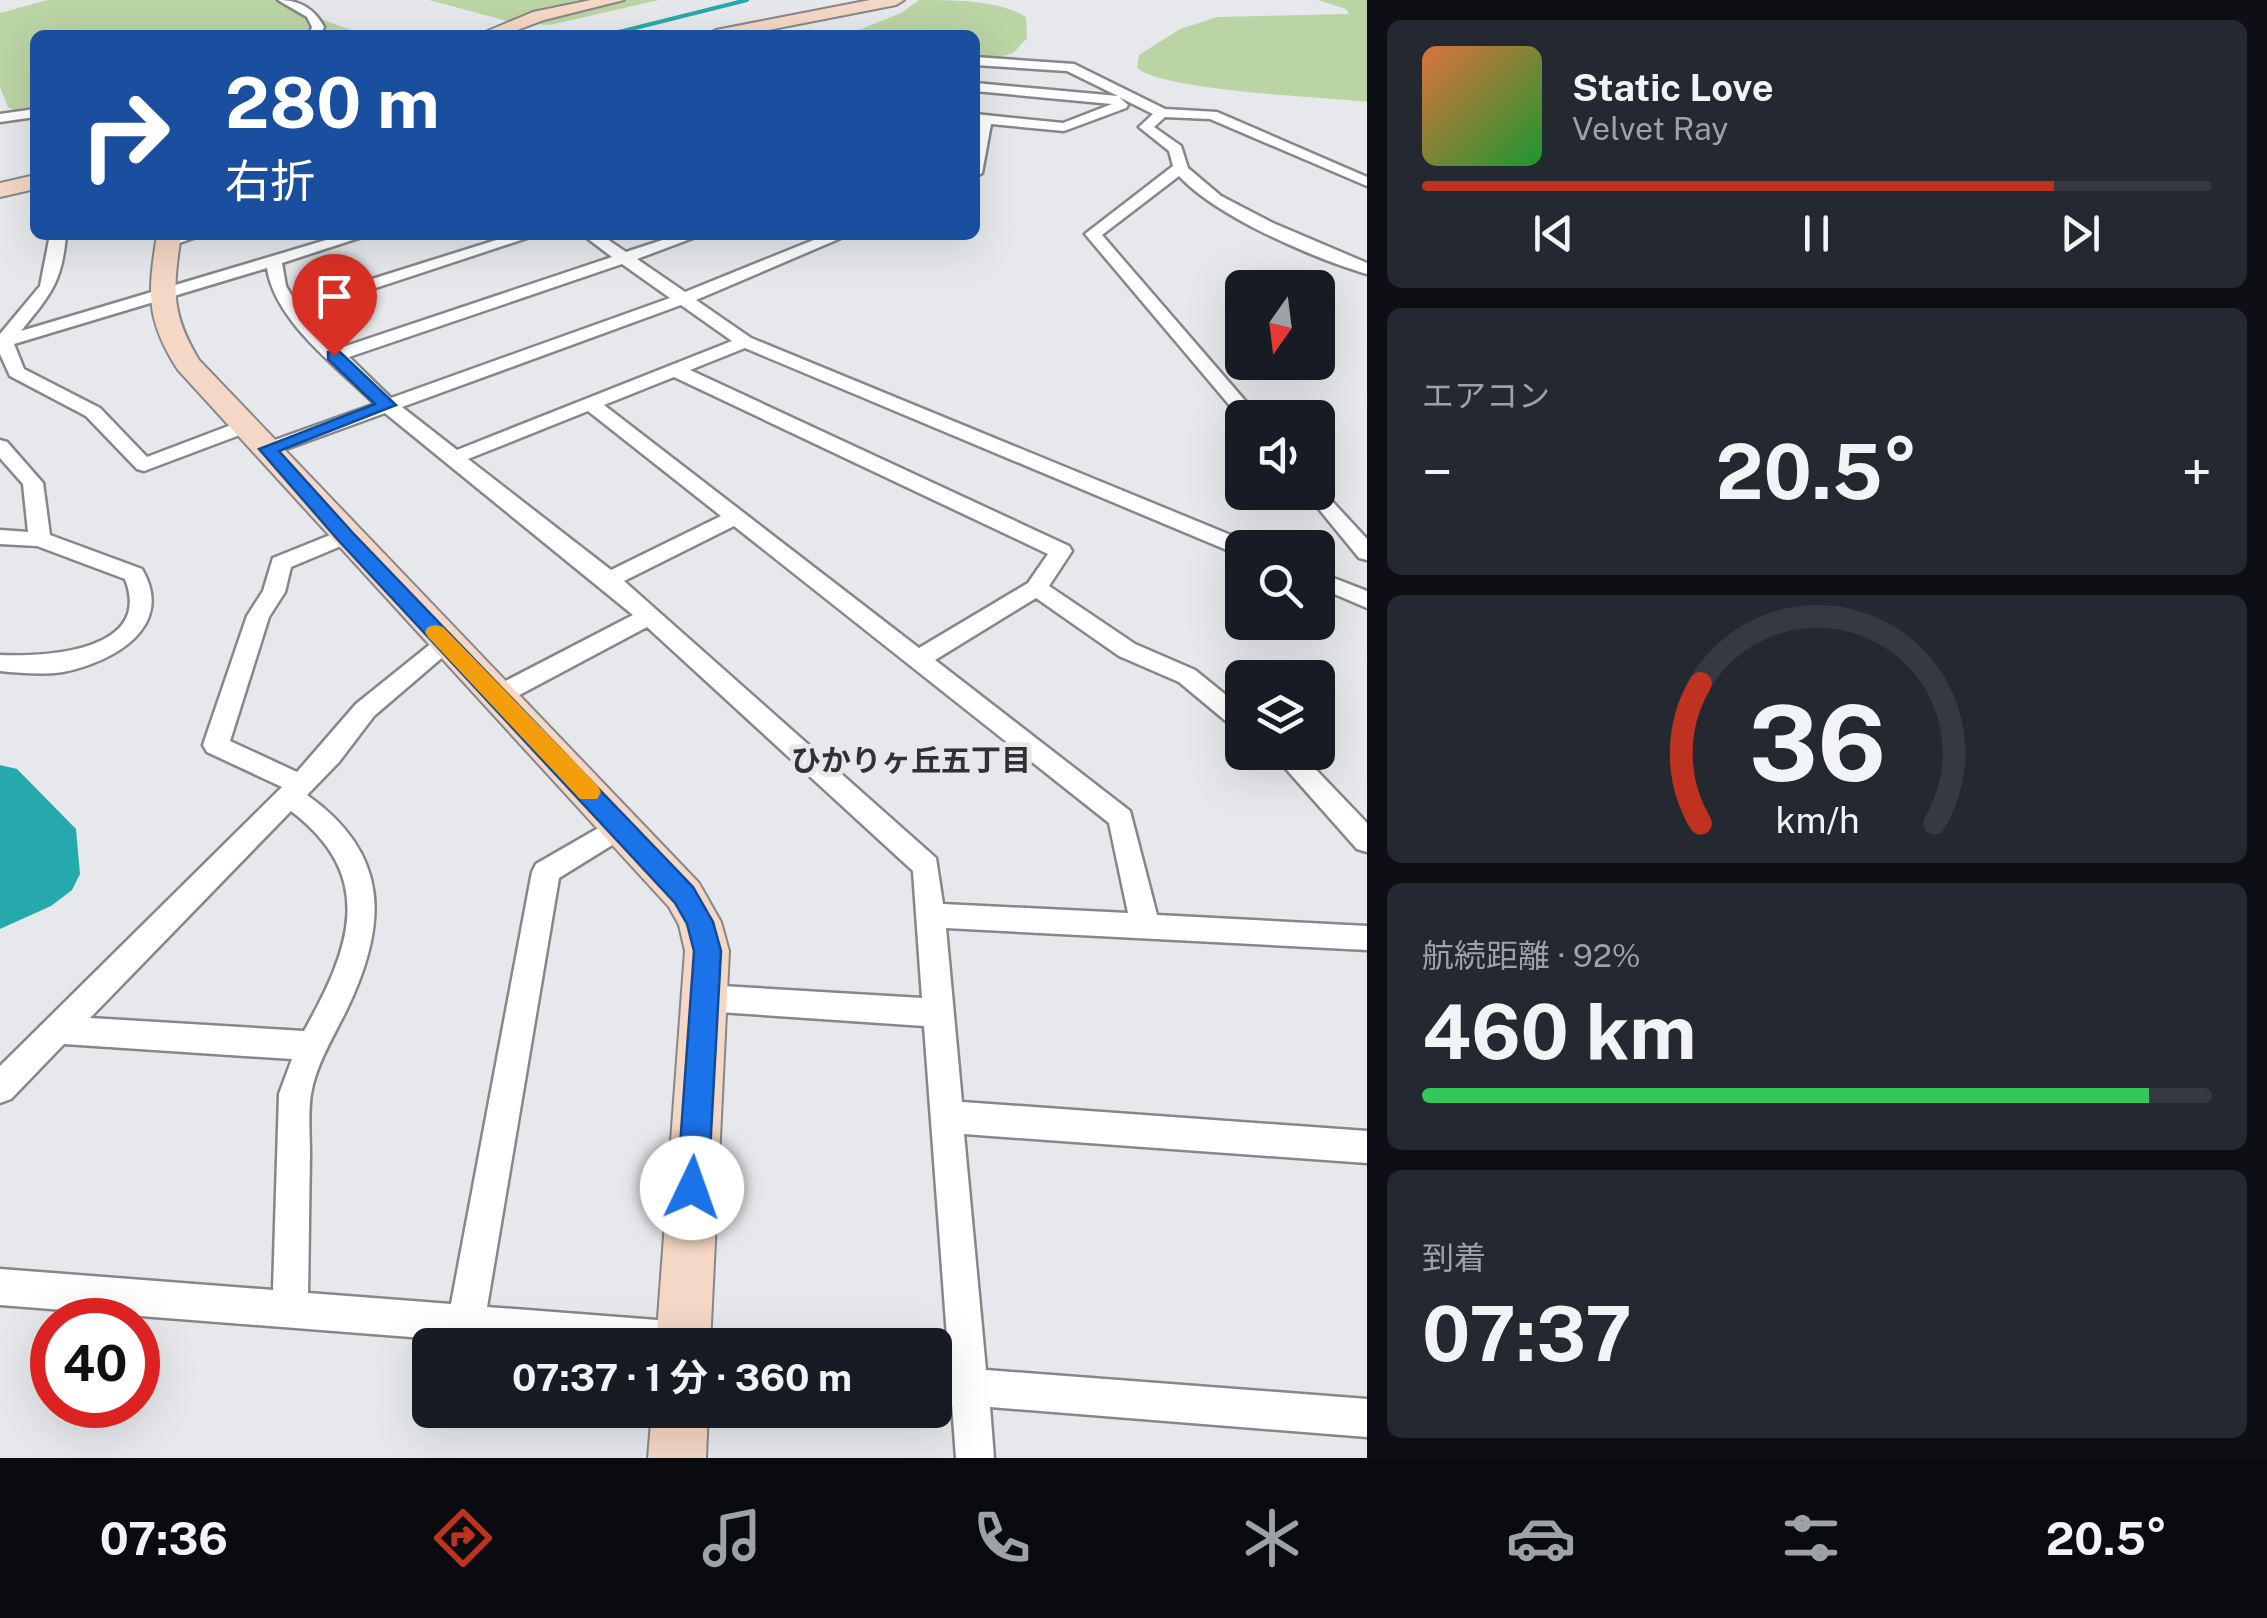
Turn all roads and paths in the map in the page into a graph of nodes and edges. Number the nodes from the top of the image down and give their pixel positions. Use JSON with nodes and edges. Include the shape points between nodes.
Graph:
{"nodes":[{"id":1,"x":284,"y":0,"type":"edge"},
{"id":2,"x":616,"y":0,"type":"edge"},
{"id":3,"x":896,"y":0,"type":"edge"},
{"id":4,"x":539,"y":16,"type":"junction"},
{"id":5,"x":317,"y":30,"type":"edge"},
{"id":6,"x":501,"y":30,"type":"edge"},
{"id":7,"x":564,"y":30,"type":"edge"},
{"id":8,"x":742,"y":30,"type":"edge"},
{"id":9,"x":980,"y":61,"type":"edge"},
{"id":10,"x":1002,"y":62,"type":"junction"},
{"id":11,"x":980,"y":86,"type":"edge"},
{"id":12,"x":996,"y":88,"type":"junction"},
{"id":13,"x":1162,"y":113,"type":"junction"},
{"id":14,"x":30,"y":114,"type":"edge"},
{"id":15,"x":0,"y":118,"type":"edge"},
{"id":16,"x":980,"y":119,"type":"edge"},
{"id":17,"x":1180,"y":168,"type":"junction"},
{"id":18,"x":1367,"y":182,"type":"edge"},
{"id":19,"x":30,"y":183,"type":"edge"},
{"id":20,"x":0,"y":190,"type":"edge"},
{"id":21,"x":58,"y":240,"type":"edge"},
{"id":22,"x":176,"y":240,"type":"edge"},
{"id":23,"x":343,"y":240,"type":"edge"},
{"id":24,"x":512,"y":240,"type":"edge"},
{"id":25,"x":598,"y":240,"type":"edge"},
{"id":26,"x":678,"y":240,"type":"edge"},
{"id":27,"x":828,"y":240,"type":"edge"},
{"id":28,"x":625,"y":258,"type":"junction"},
{"id":29,"x":274,"y":260,"type":"junction"},
{"id":30,"x":1367,"y":269,"type":"edge"},
{"id":31,"x":158,"y":296,"type":"junction"},
{"id":32,"x":683,"y":298,"type":"junction"},
{"id":33,"x":291,"y":310,"type":"junction"},
{"id":34,"x":2,"y":342,"type":"edge"},
{"id":35,"x":745,"y":342,"type":"junction"},
{"id":36,"x":334,"y":356,"type":"junction"},
{"id":37,"x":676,"y":371,"type":"junction"},
{"id":38,"x":1235,"y":400,"type":"edge"},
{"id":39,"x":592,"y":404,"type":"junction"},
{"id":40,"x":387,"y":405,"type":"junction"},
{"id":41,"x":257,"y":438,"type":"junction"},
{"id":42,"x":0,"y":446,"type":"edge"},
{"id":43,"x":454,"y":458,"type":"junction"},
{"id":44,"x":1330,"y":510,"type":"edge"},
{"id":45,"x":736,"y":518,"type":"junction"},
{"id":46,"x":345,"y":536,"type":"junction"},
{"id":47,"x":0,"y":537,"type":"edge"},
{"id":48,"x":40,"y":539,"type":"junction"},
{"id":49,"x":1225,"y":541,"type":"edge"},
{"id":50,"x":1367,"y":553,"type":"edge"},
{"id":51,"x":609,"y":580,"type":"junction"},
{"id":52,"x":1335,"y":586,"type":"edge"},
{"id":53,"x":1036,"y":588,"type":"junction"},
{"id":54,"x":1367,"y":600,"type":"edge"},
{"id":55,"x":648,"y":617,"type":"junction"},
{"id":56,"x":446,"y":644,"type":"junction"},
{"id":57,"x":917,"y":660,"type":"junction"},
{"id":58,"x":0,"y":663,"type":"edge"},
{"id":59,"x":499,"y":695,"type":"junction"},
{"id":60,"x":1225,"y":706,"type":"edge"},
{"id":61,"x":1299,"y":770,"type":"edge"},
{"id":62,"x":294,"y":790,"type":"junction"},
{"id":63,"x":620,"y":826,"type":"junction"},
{"id":64,"x":1367,"y":840,"type":"edge"},
{"id":65,"x":930,"y":915,"type":"junction"},
{"id":66,"x":1145,"y":927,"type":"junction"},
{"id":67,"x":1367,"y":938,"type":"edge"},
{"id":68,"x":704,"y":998,"type":"junction"},
{"id":69,"x":936,"y":1012,"type":"junction"},
{"id":70,"x":60,"y":1030,"type":"junction"},
{"id":71,"x":312,"y":1046,"type":"junction"},
{"id":72,"x":0,"y":1088,"type":"edge"},
{"id":73,"x":947,"y":1117,"type":"junction"},
{"id":74,"x":1367,"y":1147,"type":"edge"},
{"id":75,"x":0,"y":1287,"type":"edge"},
{"id":76,"x":290,"y":1307,"type":"junction"},
{"id":77,"x":466,"y":1322,"type":"junction"},
{"id":78,"x":531,"y":1328,"type":"edge"},
{"id":79,"x":684,"y":1328,"type":"edge"},
{"id":80,"x":970,"y":1387,"type":"junction"},
{"id":81,"x":1367,"y":1418,"type":"edge"},
{"id":82,"x":679,"y":1428,"type":"edge"},
{"id":83,"x":677,"y":1458,"type":"edge"},
{"id":84,"x":975,"y":1458,"type":"edge"}],
"edges":[{"from":1,"to":5,"type":"street","via":[[312,15]]},
{"from":2,"to":4,"type":"street"},
{"from":3,"to":8,"type":"street"},
{"from":4,"to":6,"type":"street"},
{"from":4,"to":7,"type":"street"},
{"from":9,"to":10,"type":"street"},
{"from":10,"to":12,"type":"street"},
{"from":10,"to":13,"type":"street","via":[[1070,68]]},
{"from":11,"to":12,"type":"street"},
{"from":12,"to":16,"type":"street","via":[[1114,99],[1121,105],[1064,127]]},
{"from":13,"to":17,"type":"street","via":[[1146,127],[1176,149]]},
{"from":13,"to":18,"type":"street","via":[[1212,116]]},
{"from":14,"to":15,"type":"street"},
{"from":17,"to":30,"type":"street","via":[[1218,200]]},
{"from":17,"to":38,"type":"street","via":[[1093,234]]},
{"from":19,"to":20,"type":"street"},
{"from":21,"to":34,"type":"street","via":[[46,294]]},
{"from":22,"to":31,"type":"street"},
{"from":23,"to":29,"type":"street"},
{"from":24,"to":33,"type":"street"},
{"from":25,"to":28,"type":"street"},
{"from":26,"to":28,"type":"street"},
{"from":27,"to":32,"type":"street"},
{"from":28,"to":32,"type":"street"},
{"from":28,"to":36,"type":"street"},
{"from":29,"to":31,"type":"street"},
{"from":29,"to":33,"type":"street"},
{"from":31,"to":34,"type":"street"},
{"from":31,"to":41,"type":"street","via":[[188,364]]},
{"from":32,"to":35,"type":"street"},
{"from":32,"to":40,"type":"street"},
{"from":33,"to":36,"type":"street"},
{"from":34,"to":41,"type":"street","via":[[16,372],[93,412],[144,465]]},
{"from":35,"to":37,"type":"street"},
{"from":35,"to":49,"type":"street"},
{"from":36,"to":40,"type":"street"},
{"from":37,"to":39,"type":"street"},
{"from":37,"to":53,"type":"street","via":[[1061,551]]},
{"from":39,"to":43,"type":"street"},
{"from":39,"to":45,"type":"street"},
{"from":40,"to":41,"type":"street"},
{"from":40,"to":43,"type":"street"},
{"from":41,"to":46,"type":"street"},
{"from":42,"to":48,"type":"street","via":[[33,484]]},
{"from":43,"to":51,"type":"street"},
{"from":44,"to":50,"type":"street"},
{"from":45,"to":51,"type":"street"},
{"from":45,"to":57,"type":"street"},
{"from":46,"to":56,"type":"street"},
{"from":46,"to":62,"type":"street","via":[[281,563],[216,745]]},
{"from":47,"to":48,"type":"street"},
{"from":48,"to":58,"type":"street","via":[[134,574],[143,611],[114,642],[80,658]]},
{"from":51,"to":55,"type":"street"},
{"from":52,"to":54,"type":"street"},
{"from":53,"to":57,"type":"street"},
{"from":53,"to":60,"type":"street","via":[[1127,650],[1187,676]]},
{"from":55,"to":59,"type":"street"},
{"from":55,"to":65,"type":"street","via":[[926,866]]},
{"from":56,"to":59,"type":"street"},
{"from":56,"to":62,"type":"street","via":[[365,710]]},
{"from":57,"to":66,"type":"street","via":[[1122,818]]},
{"from":59,"to":63,"type":"street"},
{"from":61,"to":64,"type":"street"},
{"from":62,"to":70,"type":"street"},
{"from":62,"to":71,"type":"street","via":[[345,846],[358,890],[356,954]]},
{"from":63,"to":68,"type":"street","via":[[700,922],[707,951]]},
{"from":63,"to":77,"type":"street","via":[[546,872]]},
{"from":65,"to":66,"type":"street"},
{"from":65,"to":69,"type":"street"},
{"from":66,"to":67,"type":"street"},
{"from":68,"to":69,"type":"street"},
{"from":68,"to":79,"type":"street"},
{"from":69,"to":73,"type":"street"},
{"from":70,"to":71,"type":"street"},
{"from":70,"to":72,"type":"street"},
{"from":71,"to":76,"type":"street","via":[[295,1094]]},
{"from":73,"to":74,"type":"street"},
{"from":73,"to":80,"type":"street"},
{"from":75,"to":76,"type":"street"},
{"from":76,"to":77,"type":"street"},
{"from":77,"to":78,"type":"street"},
{"from":80,"to":81,"type":"street"},
{"from":80,"to":84,"type":"street"},
{"from":82,"to":83,"type":"street"}]}
